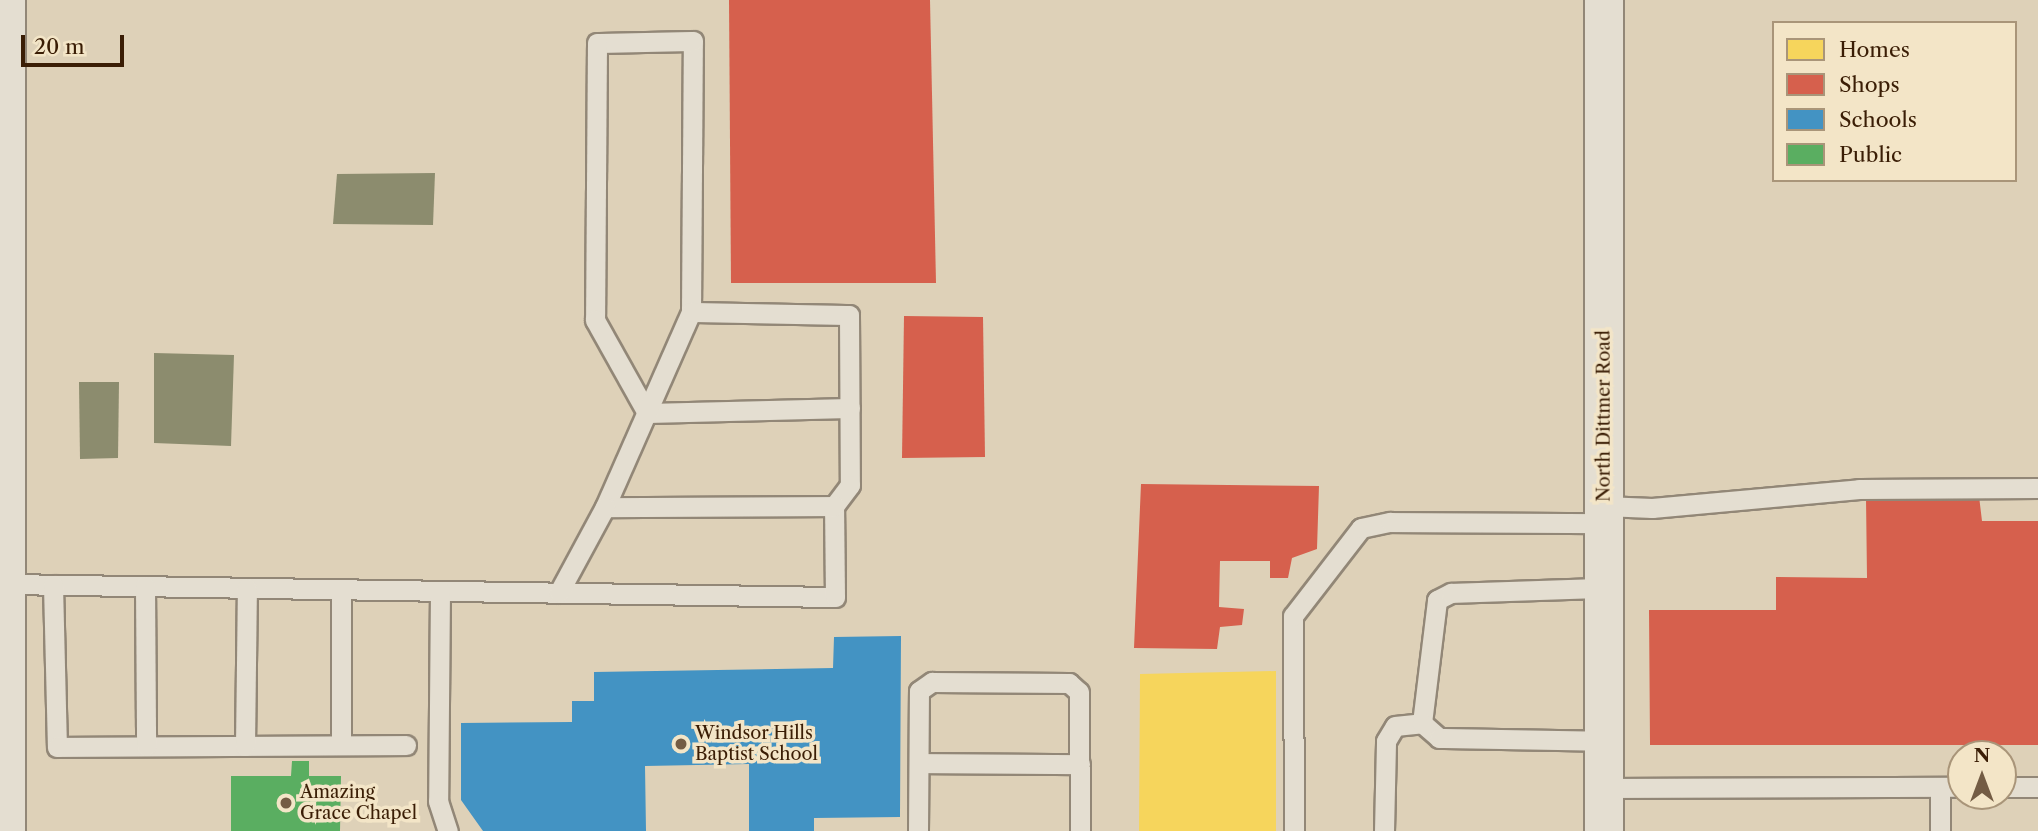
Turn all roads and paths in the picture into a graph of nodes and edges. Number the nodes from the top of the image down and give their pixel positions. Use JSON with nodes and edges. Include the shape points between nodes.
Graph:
{"nodes":[{"id":1,"x":6,"y":0,"type":"edge"},
{"id":2,"x":1604,"y":0,"type":"edge"},
{"id":3,"x":3,"y":286,"type":"edge"},
{"id":4,"x":691,"y":312,"type":"junction"},
{"id":5,"x":850,"y":408,"type":"junction"},
{"id":6,"x":647,"y":413,"type":"junction"},
{"id":7,"x":2038,"y":488,"type":"edge"},
{"id":8,"x":834,"y":506,"type":"junction"},
{"id":9,"x":606,"y":507,"type":"junction"},
{"id":10,"x":1604,"y":514,"type":"junction"},
{"id":11,"x":6,"y":584,"type":"junction"},
{"id":12,"x":53,"y":585,"type":"junction"},
{"id":13,"x":145,"y":586,"type":"junction"},
{"id":14,"x":247,"y":588,"type":"junction"},
{"id":15,"x":1604,"y":588,"type":"junction"},
{"id":16,"x":341,"y":589,"type":"junction"},
{"id":17,"x":440,"y":591,"type":"junction"},
{"id":18,"x":559,"y":592,"type":"junction"},
{"id":19,"x":1422,"y":723,"type":"junction"},
{"id":20,"x":1605,"y":741,"type":"junction"},
{"id":21,"x":341,"y":745,"type":"junction"},
{"id":22,"x":406,"y":745,"type":"dead end"},
{"id":23,"x":146,"y":746,"type":"junction"},
{"id":24,"x":245,"y":746,"type":"junction"},
{"id":25,"x":919,"y":763,"type":"junction"},
{"id":26,"x":1080,"y":764,"type":"junction"},
{"id":27,"x":3,"y":783,"type":"edge"},
{"id":28,"x":1605,"y":788,"type":"junction"},
{"id":29,"x":1940,"y":788,"type":"junction"},
{"id":30,"x":1947,"y":788,"type":"edge"},
{"id":31,"x":2017,"y":788,"type":"edge"},
{"id":32,"x":2038,"y":788,"type":"edge"},
{"id":33,"x":6,"y":831,"type":"edge"},
{"id":34,"x":448,"y":831,"type":"edge"},
{"id":35,"x":918,"y":831,"type":"edge"},
{"id":36,"x":1080,"y":831,"type":"edge"},
{"id":37,"x":1294,"y":831,"type":"edge"},
{"id":38,"x":1384,"y":831,"type":"edge"},
{"id":39,"x":1604,"y":831,"type":"edge"},
{"id":40,"x":1940,"y":831,"type":"edge"}],
"edges":[{"from":1,"to":3,"type":"street"},
{"from":2,"to":10,"type":"street","name":"North Dittmer Road"},
{"from":3,"to":11,"type":"street"},
{"from":4,"to":5,"type":"lane","via":[[849,315]]},
{"from":4,"to":6,"type":"lane"},
{"from":4,"to":6,"type":"lane","via":[[693,41],[597,43],[595,320]]},
{"from":5,"to":6,"type":"lane"},
{"from":5,"to":8,"type":"lane","via":[[850,485]]},
{"from":6,"to":9,"type":"lane"},
{"from":7,"to":10,"type":"lane","via":[[1859,489]]},
{"from":8,"to":9,"type":"lane"},
{"from":8,"to":18,"type":"lane","via":[[835,597]]},
{"from":9,"to":18,"type":"lane"},
{"from":10,"to":15,"type":"street","name":"North Dittmer Road"},
{"from":10,"to":37,"type":"lane","via":[[1390,522],[1361,528],[1293,616]]},
{"from":11,"to":12,"type":"lane"},
{"from":11,"to":27,"type":"street"},
{"from":12,"to":13,"type":"lane"},
{"from":12,"to":23,"type":"lane","via":[[57,747]]},
{"from":13,"to":14,"type":"lane"},
{"from":13,"to":23,"type":"lane"},
{"from":14,"to":16,"type":"lane"},
{"from":14,"to":24,"type":"lane"},
{"from":15,"to":19,"type":"lane","via":[[1451,593],[1437,600]]},
{"from":15,"to":20,"type":"street","name":"North Dittmer Road"},
{"from":16,"to":17,"type":"lane"},
{"from":16,"to":21,"type":"lane"},
{"from":17,"to":18,"type":"lane"},
{"from":17,"to":34,"type":"lane","via":[[438,801]]},
{"from":19,"to":20,"type":"lane","via":[[1439,738]]},
{"from":19,"to":38,"type":"lane","via":[[1395,726],[1385,741]]},
{"from":20,"to":28,"type":"street","name":"North Dittmer Road"},
{"from":21,"to":22,"type":"lane"},
{"from":21,"to":24,"type":"lane"},
{"from":23,"to":24,"type":"lane"},
{"from":25,"to":26,"type":"lane"},
{"from":25,"to":26,"type":"lane","via":[[919,691],[932,682],[1069,684],[1079,692]]},
{"from":25,"to":35,"type":"lane"},
{"from":26,"to":36,"type":"lane"},
{"from":27,"to":33,"type":"street"},
{"from":28,"to":29,"type":"lane"},
{"from":28,"to":39,"type":"street","name":"North Dittmer Road"},
{"from":29,"to":30,"type":"lane"},
{"from":29,"to":40,"type":"lane"},
{"from":31,"to":32,"type":"lane"}]}
